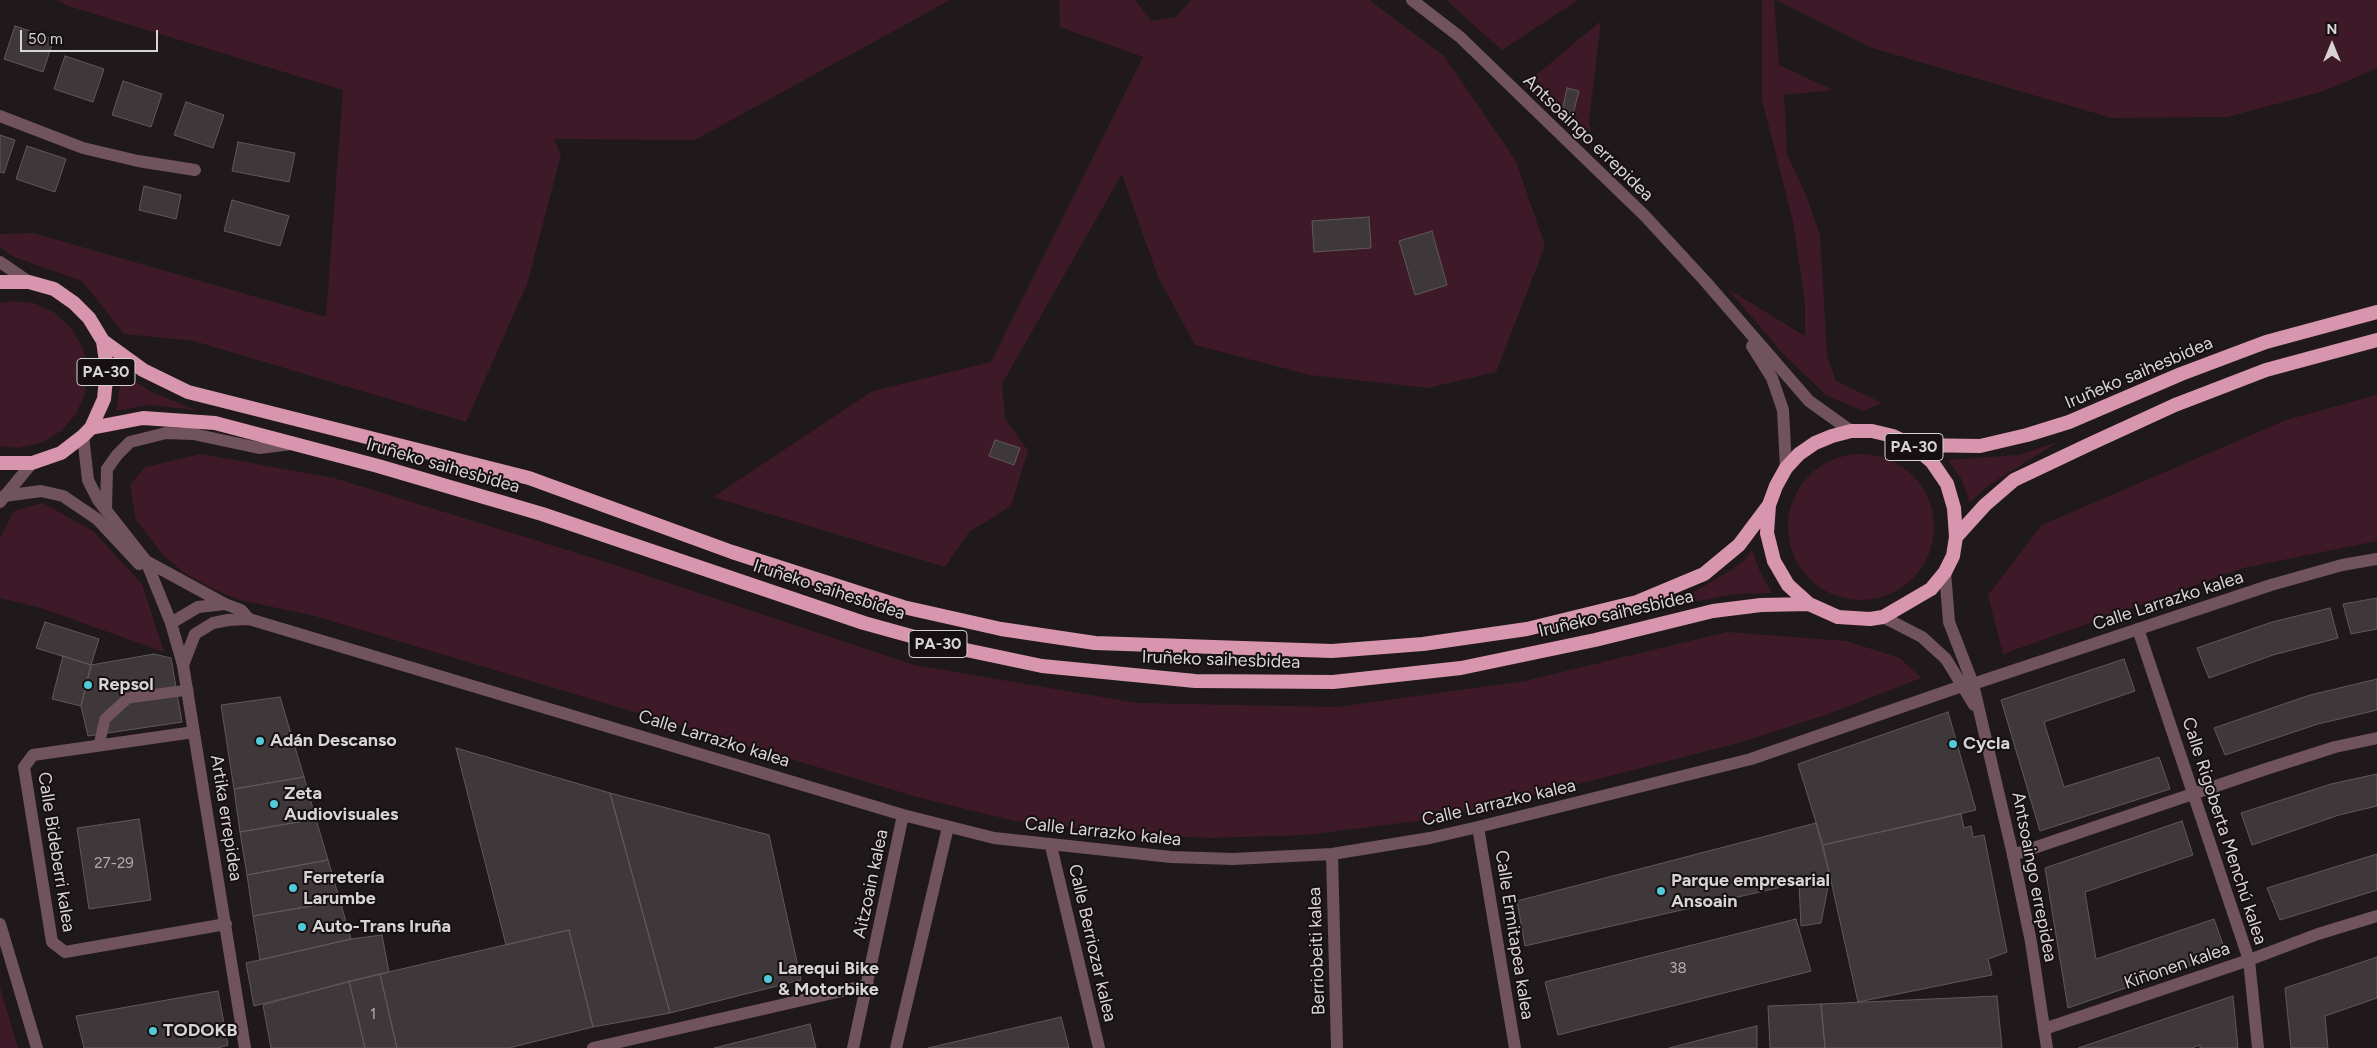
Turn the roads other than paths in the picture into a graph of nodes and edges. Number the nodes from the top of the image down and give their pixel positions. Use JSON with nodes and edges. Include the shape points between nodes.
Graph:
{"nodes":[{"id":1,"x":1412,"y":0,"type":"edge"},
{"id":2,"x":0,"y":116,"type":"edge"},
{"id":3,"x":195,"y":170,"type":"dead end"},
{"id":4,"x":0,"y":262,"type":"edge"},
{"id":5,"x":0,"y":282,"type":"edge"},
{"id":6,"x":29,"y":282,"type":"junction"},
{"id":7,"x":1731,"y":312,"type":"junction"},
{"id":8,"x":2377,"y":312,"type":"edge"},
{"id":9,"x":2377,"y":340,"type":"edge"},
{"id":10,"x":103,"y":341,"type":"junction"},
{"id":11,"x":1851,"y":431,"type":"junction"},
{"id":12,"x":87,"y":432,"type":"junction"},
{"id":13,"x":293,"y":444,"type":"junction"},
{"id":14,"x":1912,"y":445,"type":"junction"},
{"id":15,"x":0,"y":463,"type":"edge"},
{"id":16,"x":32,"y":463,"type":"junction"},
{"id":17,"x":1786,"y":468,"type":"junction"},
{"id":18,"x":2,"y":499,"type":"edge"},
{"id":19,"x":1769,"y":505,"type":"junction"},
{"id":20,"x":106,"y":510,"type":"junction"},
{"id":21,"x":1956,"y":537,"type":"junction"},
{"id":22,"x":2377,"y":559,"type":"edge"},
{"id":23,"x":146,"y":561,"type":"junction"},
{"id":24,"x":1945,"y":572,"type":"junction"},
{"id":25,"x":162,"y":597,"type":"junction"},
{"id":26,"x":225,"y":604,"type":"junction"},
{"id":27,"x":1809,"y":604,"type":"junction"},
{"id":28,"x":1883,"y":617,"type":"junction"},
{"id":29,"x":249,"y":619,"type":"junction"},
{"id":30,"x":171,"y":623,"type":"junction"},
{"id":31,"x":2138,"y":629,"type":"junction"},
{"id":32,"x":183,"y":664,"type":"junction"},
{"id":33,"x":1968,"y":685,"type":"junction"},
{"id":34,"x":188,"y":690,"type":"junction"},
{"id":35,"x":194,"y":732,"type":"junction"},
{"id":36,"x":2377,"y":738,"type":"edge"},
{"id":37,"x":99,"y":745,"type":"junction"},
{"id":38,"x":2194,"y":794,"type":"junction"},
{"id":39,"x":903,"y":815,"type":"junction"},
{"id":40,"x":948,"y":827,"type":"junction"},
{"id":41,"x":1478,"y":827,"type":"junction"},
{"id":42,"x":1051,"y":846,"type":"junction"},
{"id":43,"x":1332,"y":854,"type":"junction"},
{"id":44,"x":2013,"y":855,"type":"junction"},
{"id":45,"x":2377,"y":916,"type":"edge"},
{"id":46,"x":0,"y":924,"type":"edge"},
{"id":47,"x":226,"y":924,"type":"junction"},
{"id":48,"x":2249,"y":960,"type":"junction"},
{"id":49,"x":868,"y":985,"type":"junction"},
{"id":50,"x":2044,"y":1029,"type":"junction"},
{"id":51,"x":37,"y":1048,"type":"edge"},
{"id":52,"x":244,"y":1048,"type":"edge"},
{"id":53,"x":593,"y":1048,"type":"edge"},
{"id":54,"x":853,"y":1048,"type":"edge"},
{"id":55,"x":896,"y":1048,"type":"edge"},
{"id":56,"x":1099,"y":1048,"type":"edge"},
{"id":57,"x":1337,"y":1048,"type":"edge"},
{"id":58,"x":1515,"y":1048,"type":"edge"},
{"id":59,"x":2046,"y":1048,"type":"edge"},
{"id":60,"x":2258,"y":1048,"type":"edge"}],
"edges":[{"from":1,"to":7,"type":"street","name":"Antsoaingo errepidea","via":[[1460,37],[1645,216]]},
{"from":2,"to":3,"type":"street","via":[[83,148]]},
{"from":4,"to":6,"type":"street"},
{"from":5,"to":6,"type":"highway","number":"PA-30"},
{"from":6,"to":10,"type":"highway","number":"PA-30","via":[[54,289],[74,303],[89,318]]},
{"from":7,"to":11,"type":"street","name":"Antsoaingo errepidea","via":[[1810,401]]},
{"from":7,"to":17,"type":"street","name":"Antsoaingo errepidea","via":[[1772,378],[1783,410]]},
{"from":8,"to":14,"type":"highway","name":"Iruñeko saihesbidea","number":"PA-30","via":[[2266,342],[2069,422],[2027,435],[1980,446]]},
{"from":9,"to":21,"type":"highway","number":"PA-30","via":[[2266,370],[2176,405],[2090,444],[2014,480],[1985,504]]},
{"from":10,"to":12,"type":"highway","number":"PA-30","via":[[107,369],[104,398]]},
{"from":10,"to":19,"type":"highway","name":"Iruñeko saihesbidea","number":"PA-30","via":[[143,370],[188,392],[528,478],[732,552],[903,607],[1001,629],[1095,644],[1332,651],[1423,644],[1527,629],[1637,602],[1704,574],[1739,545]]},
{"from":11,"to":14,"type":"highway","number":"PA-30","via":[[1872,431]]},
{"from":11,"to":17,"type":"highway","number":"PA-30","via":[[1815,443]]},
{"from":12,"to":13,"type":"highway","name":"Iruñeko saihesbidea","number":"PA-30","via":[[143,418],[206,423]]},
{"from":12,"to":16,"type":"highway","number":"PA-30","via":[[61,453]]},
{"from":12,"to":20,"type":"street","name":"Artika errepidea","via":[[88,480]]},
{"from":13,"to":20,"type":"street","via":[[259,448],[194,434],[166,433],[130,442],[107,469]]},
{"from":13,"to":27,"type":"highway","name":"Iruñeko saihesbidea","number":"PA-30","via":[[542,514],[864,623],[947,646],[1042,666],[1195,681],[1333,682],[1461,668],[1713,611]]},
{"from":14,"to":21,"type":"highway","number":"PA-30","via":[[1932,462],[1947,484],[1954,508]]},
{"from":15,"to":16,"type":"highway","number":"PA-30"},
{"from":16,"to":18,"type":"street","name":"Artika errepidea"},
{"from":17,"to":19,"type":"highway","number":"PA-30"},
{"from":18,"to":25,"type":"street","name":"Artika errepidea","via":[[41,490],[63,496],[97,519],[132,554]]},
{"from":19,"to":27,"type":"highway","number":"PA-30","via":[[1767,533],[1774,561],[1788,585]]},
{"from":20,"to":23,"type":"street","name":"Artika errepidea"},
{"from":21,"to":24,"type":"highway","number":"PA-30","via":[[1953,556]]},
{"from":22,"to":31,"type":"street","name":"Calle Larrazko kalea","via":[[2271,585]]},
{"from":23,"to":25,"type":"street","name":"Artika errepidea"},
{"from":23,"to":26,"type":"street","name":"Calle Larrazko kalea"},
{"from":24,"to":28,"type":"highway","number":"PA-30","via":[[1931,589]]},
{"from":24,"to":33,"type":"street","name":"Antsoaingo errepidea","via":[[1949,622]]},
{"from":25,"to":30,"type":"street","name":"Artika errepidea"},
{"from":26,"to":29,"type":"street","name":"Calle Larrazko kalea","via":[[242,610]]},
{"from":26,"to":30,"type":"street","via":[[198,607]]},
{"from":27,"to":28,"type":"highway","number":"PA-30","via":[[1838,617]]},
{"from":28,"to":33,"type":"street","name":"Antsoaingo errepidea","via":[[1922,637]]},
{"from":29,"to":32,"type":"street","name":"Calle Larrazko kalea","via":[[213,623],[196,634]]},
{"from":29,"to":39,"type":"street","name":"Calle Larrazko kalea"},
{"from":30,"to":32,"type":"street","name":"Artika errepidea"},
{"from":31,"to":33,"type":"street","name":"Calle Larrazko kalea"},
{"from":31,"to":38,"type":"street","name":"Calle Rigoberta Menchú kalea"},
{"from":32,"to":34,"type":"street","name":"Artika errepidea"},
{"from":33,"to":41,"type":"street","name":"Calle Larrazko kalea","via":[[1751,759]]},
{"from":33,"to":44,"type":"street","name":"Antsoaingo errepidea","via":[[1979,714]]},
{"from":34,"to":35,"type":"street","name":"Artika errepidea"},
{"from":34,"to":37,"type":"lane","via":[[128,698],[105,719]]},
{"from":35,"to":37,"type":"street","name":"Calle Bideberri kalea"},
{"from":35,"to":47,"type":"street","name":"Artika errepidea"},
{"from":36,"to":38,"type":"street","via":[[2335,747]]},
{"from":37,"to":47,"type":"street","name":"Calle Bideberri kalea","via":[[33,755],[24,767],[52,942],[65,952]]},
{"from":38,"to":44,"type":"street"},
{"from":38,"to":48,"type":"street","name":"Calle Rigoberta Menchú kalea"},
{"from":39,"to":40,"type":"street","name":"Calle Larrazko kalea"},
{"from":39,"to":49,"type":"street","name":"Aitzoain kalea"},
{"from":40,"to":42,"type":"street","name":"Calle Larrazko kalea"},
{"from":40,"to":55,"type":"street"},
{"from":41,"to":43,"type":"street","name":"Calle Larrazko kalea"},
{"from":41,"to":58,"type":"street","name":"Calle Ermitapea kalea"},
{"from":42,"to":43,"type":"street","name":"Calle Larrazko kalea","via":[[1233,859]]},
{"from":42,"to":56,"type":"street","name":"Calle Berriozar kalea"},
{"from":43,"to":57,"type":"street","name":"Berriobeiti kalea"},
{"from":44,"to":50,"type":"street","name":"Antsoaingo errepidea"},
{"from":45,"to":48,"type":"street","name":"Kiñonen kalea"},
{"from":46,"to":51,"type":"street"},
{"from":47,"to":52,"type":"street","name":"Artika errepidea"},
{"from":48,"to":50,"type":"street","name":"Kiñonen kalea"},
{"from":48,"to":60,"type":"street","name":"Calle Rigoberta Menchú kalea"},
{"from":49,"to":53,"type":"street"},
{"from":49,"to":54,"type":"street","name":"Aitzoain kalea"},
{"from":50,"to":59,"type":"street","name":"Antsoaingo errepidea"}]}
